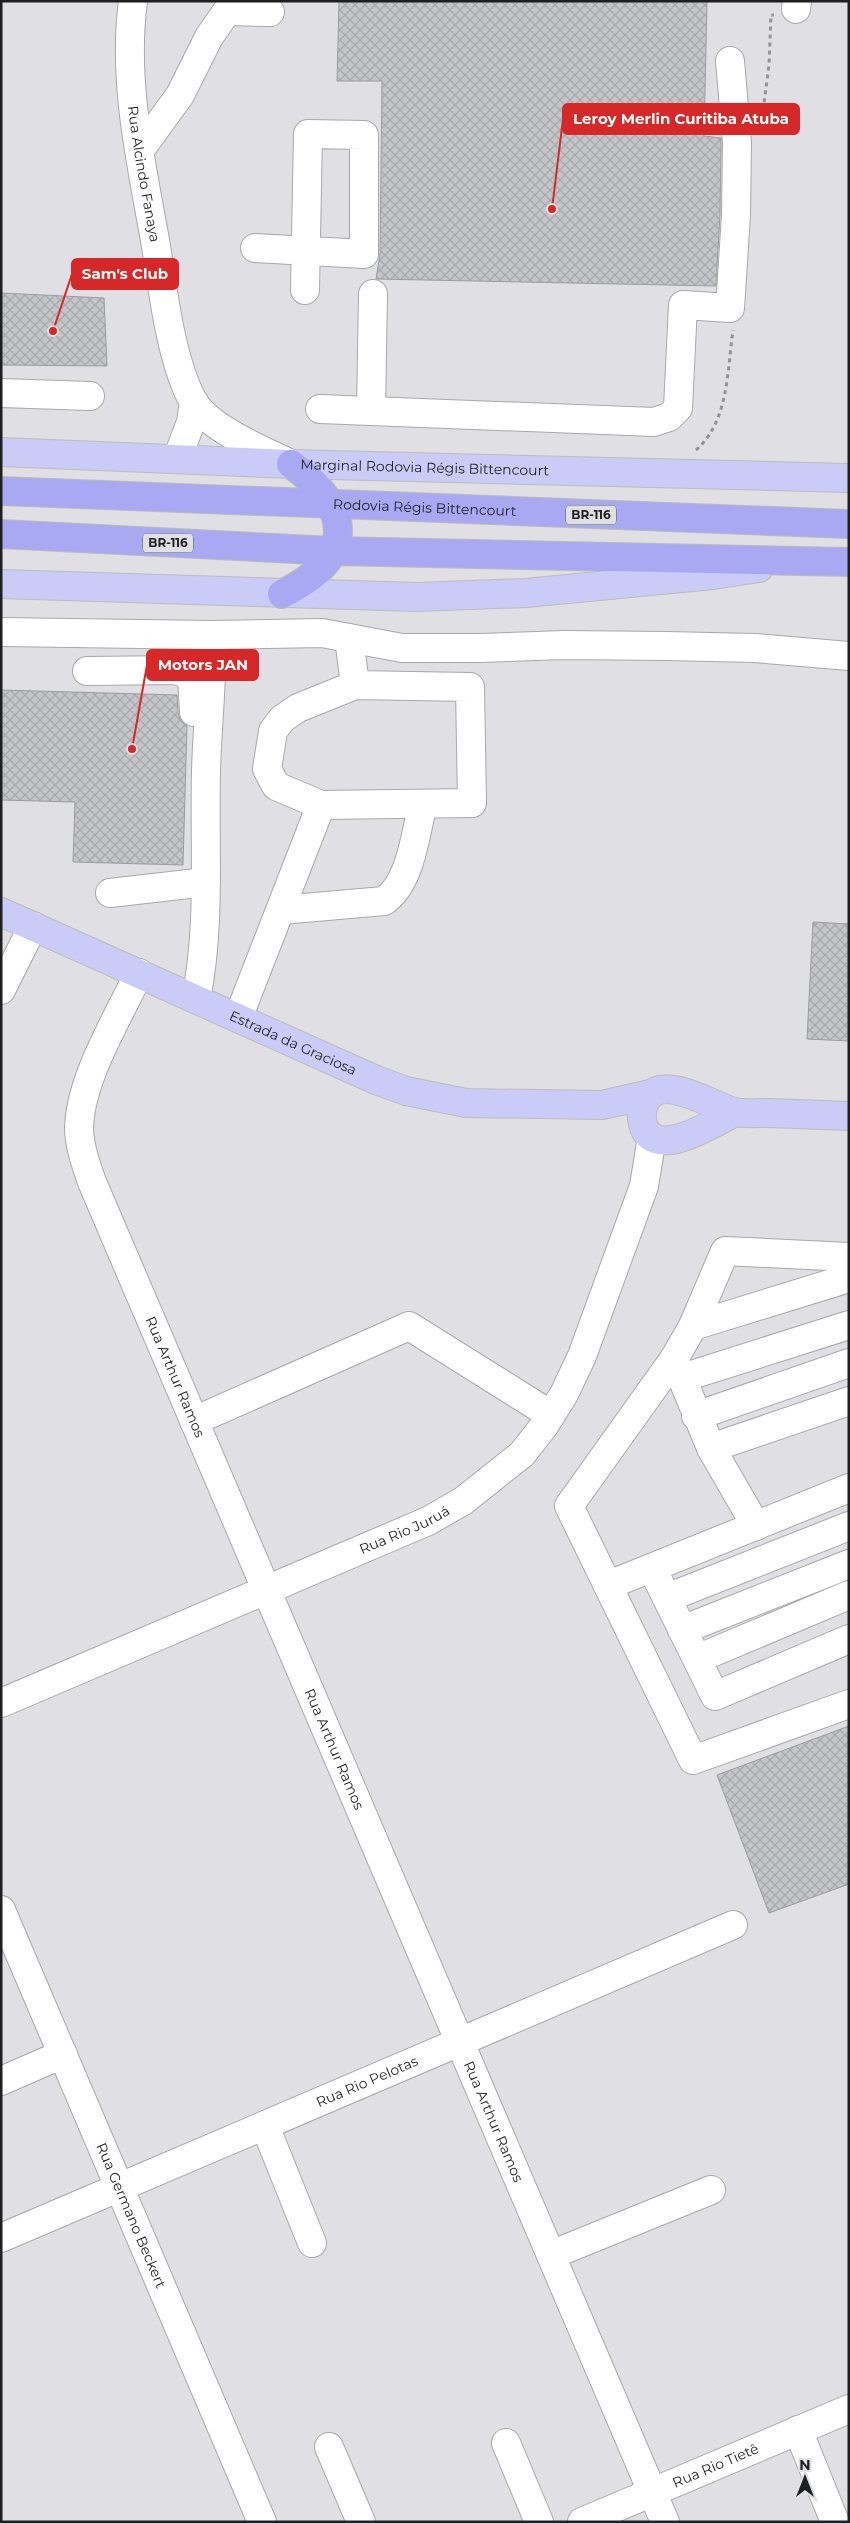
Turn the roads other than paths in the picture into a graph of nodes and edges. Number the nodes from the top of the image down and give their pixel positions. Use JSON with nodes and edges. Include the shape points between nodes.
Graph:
{"nodes":[{"id":1,"x":133,"y":1,"type":"edge"},
{"id":2,"x":270,"y":12,"type":"dead end"},
{"id":3,"x":730,"y":61,"type":"dead end"},
{"id":4,"x":140,"y":150,"type":"junction"},
{"id":5,"x":255,"y":248,"type":"dead end"},
{"id":6,"x":307,"y":252,"type":"junction"},
{"id":7,"x":305,"y":290,"type":"dead end"},
{"id":8,"x":373,"y":294,"type":"dead end"},
{"id":9,"x":1,"y":394,"type":"edge"},
{"id":10,"x":90,"y":396,"type":"dead end"},
{"id":11,"x":194,"y":402,"type":"junction"},
{"id":12,"x":320,"y":409,"type":"dead end"},
{"id":13,"x":371,"y":410,"type":"junction"},
{"id":14,"x":1,"y":452,"type":"edge"},
{"id":15,"x":176,"y":459,"type":"junction"},
{"id":16,"x":291,"y":464,"type":"junction"},
{"id":17,"x":849,"y":478,"type":"edge"},
{"id":18,"x":1,"y":491,"type":"edge"},
{"id":19,"x":332,"y":505,"type":"junction"},
{"id":20,"x":849,"y":524,"type":"edge"},
{"id":21,"x":1,"y":534,"type":"edge"},
{"id":22,"x":334,"y":551,"type":"junction"},
{"id":23,"x":808,"y":561,"type":"junction"},
{"id":24,"x":849,"y":562,"type":"edge"},
{"id":25,"x":1,"y":584,"type":"edge"},
{"id":26,"x":282,"y":594,"type":"junction"},
{"id":27,"x":1,"y":632,"type":"edge"},
{"id":28,"x":211,"y":635,"type":"junction"},
{"id":29,"x":349,"y":638,"type":"junction"},
{"id":30,"x":849,"y":656,"type":"edge"},
{"id":31,"x":87,"y":671,"type":"dead end"},
{"id":32,"x":355,"y":685,"type":"junction"},
{"id":33,"x":206,"y":772,"type":"junction"},
{"id":34,"x":423,"y":804,"type":"junction"},
{"id":35,"x":321,"y":805,"type":"junction"},
{"id":36,"x":206,"y":882,"type":"junction"},
{"id":37,"x":110,"y":893,"type":"dead end"},
{"id":38,"x":280,"y":910,"type":"junction"},
{"id":39,"x":1,"y":912,"type":"edge"},
{"id":40,"x":33,"y":926,"type":"junction"},
{"id":41,"x":139,"y":974,"type":"junction"},
{"id":42,"x":1,"y":990,"type":"edge"},
{"id":43,"x":196,"y":999,"type":"junction"},
{"id":44,"x":238,"y":1018,"type":"junction"},
{"id":45,"x":651,"y":1094,"type":"junction"},
{"id":46,"x":685,"y":1094,"type":"junction"},
{"id":47,"x":602,"y":1105,"type":"junction"},
{"id":48,"x":735,"y":1112,"type":"junction"},
{"id":49,"x":849,"y":1116,"type":"edge"},
{"id":50,"x":664,"y":1135,"type":"junction"},
{"id":51,"x":849,"y":1257,"type":"edge"},
{"id":52,"x":849,"y":1278,"type":"edge"},
{"id":53,"x":849,"y":1325,"type":"edge"},
{"id":54,"x":693,"y":1326,"type":"junction"},
{"id":55,"x":849,"y":1364,"type":"edge"},
{"id":56,"x":678,"y":1369,"type":"junction"},
{"id":57,"x":849,"y":1401,"type":"edge"},
{"id":58,"x":551,"y":1415,"type":"junction"},
{"id":59,"x":696,"y":1416,"type":"junction"},
{"id":60,"x":194,"y":1421,"type":"junction"},
{"id":61,"x":711,"y":1448,"type":"junction"},
{"id":62,"x":849,"y":1488,"type":"edge"},
{"id":63,"x":756,"y":1526,"type":"junction"},
{"id":64,"x":849,"y":1526,"type":"edge"},
{"id":65,"x":849,"y":1564,"type":"edge"},
{"id":66,"x":652,"y":1568,"type":"junction"},
{"id":67,"x":608,"y":1585,"type":"junction"},
{"id":68,"x":266,"y":1589,"type":"junction"},
{"id":69,"x":849,"y":1595,"type":"edge"},
{"id":70,"x":667,"y":1598,"type":"junction"},
{"id":71,"x":682,"y":1630,"type":"junction"},
{"id":72,"x":849,"y":1639,"type":"edge"},
{"id":73,"x":697,"y":1659,"type":"junction"},
{"id":74,"x":1,"y":1703,"type":"edge"},
{"id":75,"x":849,"y":1704,"type":"edge"},
{"id":76,"x":1,"y":1910,"type":"edge"},
{"id":77,"x":733,"y":1925,"type":"dead end"},
{"id":78,"x":460,"y":2042,"type":"junction"},
{"id":79,"x":63,"y":2054,"type":"junction"},
{"id":80,"x":1,"y":2081,"type":"edge"},
{"id":81,"x":265,"y":2126,"type":"junction"},
{"id":82,"x":120,"y":2188,"type":"junction"},
{"id":83,"x":711,"y":2190,"type":"dead end"},
{"id":84,"x":1,"y":2238,"type":"edge"},
{"id":85,"x":312,"y":2243,"type":"dead end"},
{"id":86,"x":551,"y":2255,"type":"junction"},
{"id":87,"x":849,"y":2409,"type":"edge"},
{"id":88,"x":798,"y":2430,"type":"junction"},
{"id":89,"x":506,"y":2443,"type":"dead end"},
{"id":90,"x":329,"y":2447,"type":"dead end"},
{"id":91,"x":652,"y":2492,"type":"junction"},
{"id":92,"x":262,"y":2522,"type":"edge"},
{"id":93,"x":361,"y":2522,"type":"edge"},
{"id":94,"x":539,"y":2522,"type":"edge"},
{"id":95,"x":582,"y":2522,"type":"edge"},
{"id":96,"x":665,"y":2522,"type":"edge"},
{"id":97,"x":835,"y":2522,"type":"edge"}],
"edges":[{"from":1,"to":4,"type":"street","name":"Rua Alcindo Fanaya","via":[[130,64]]},
{"from":2,"to":4,"type":"street","via":[[227,11],[209,37],[180,95]]},
{"from":3,"to":13,"type":"street","via":[[737,143],[730,308],[683,306],[678,408],[654,422]]},
{"from":4,"to":11,"type":"street","name":"Rua Alcindo Fanaya","via":[[165,304]]},
{"from":5,"to":6,"type":"street"},
{"from":6,"to":6,"type":"street","via":[[308,134],[364,135],[364,254]]},
{"from":6,"to":7,"type":"street"},
{"from":8,"to":13,"type":"street"},
{"from":9,"to":10,"type":"street"},
{"from":11,"to":15,"type":"street","via":[[191,422]]},
{"from":11,"to":16,"type":"street","name":"Rua Alcindo Fanaya","via":[[218,425],[244,442]]},
{"from":12,"to":13,"type":"street"},
{"from":14,"to":15,"type":"main road","name":"Marginal Rodovia Régis Bittencourt"},
{"from":15,"to":16,"type":"main road","name":"Marginal Rodovia Régis Bittencourt"},
{"from":16,"to":17,"type":"main road","name":"Marginal Rodovia Régis Bittencourt"},
{"from":16,"to":19,"type":"highway","via":[[314,483]]},
{"from":18,"to":19,"type":"highway","name":"Rodovia Régis Bittencourt","number":"BR-116"},
{"from":19,"to":20,"type":"highway","name":"Rodovia Régis Bittencourt","number":"BR-116"},
{"from":19,"to":22,"type":"highway","via":[[338,536]]},
{"from":21,"to":22,"type":"highway","number":"BR-116"},
{"from":22,"to":23,"type":"highway","number":"BR-116"},
{"from":22,"to":26,"type":"highway","via":[[318,572]]},
{"from":23,"to":24,"type":"highway","number":"BR-116"},
{"from":23,"to":26,"type":"main road","via":[[713,575],[526,593],[417,597]]},
{"from":25,"to":26,"type":"main road"},
{"from":27,"to":28,"type":"street"},
{"from":28,"to":29,"type":"street","via":[[322,633]]},
{"from":28,"to":33,"type":"street"},
{"from":29,"to":30,"type":"street","via":[[402,648],[667,646],[755,648]]},
{"from":29,"to":32,"type":"street"},
{"from":31,"to":33,"type":"street","via":[[178,670],[192,677],[193,747],[197,765]]},
{"from":32,"to":34,"type":"street","via":[[470,687],[472,803]]},
{"from":32,"to":35,"type":"street","via":[[298,708],[282,719],[273,731],[267,769],[270,779],[276,786]]},
{"from":33,"to":36,"type":"street"},
{"from":34,"to":35,"type":"street"},
{"from":34,"to":38,"type":"street","via":[[404,880],[393,895],[384,901]]},
{"from":35,"to":38,"type":"street"},
{"from":36,"to":37,"type":"street"},
{"from":36,"to":43,"type":"street","via":[[202,965]]},
{"from":38,"to":44,"type":"street"},
{"from":39,"to":40,"type":"main road","name":"Estrada da Graciosa"},
{"from":40,"to":41,"type":"main road","name":"Estrada da Graciosa"},
{"from":40,"to":42,"type":"street"},
{"from":41,"to":43,"type":"main road","name":"Estrada da Graciosa"},
{"from":41,"to":60,"type":"street","name":"Rua Arthur Ramos","via":[[88,1079],[79,1130],[92,1182]]},
{"from":43,"to":44,"type":"main road","name":"Estrada da Graciosa"},
{"from":44,"to":47,"type":"main road","name":"Estrada da Graciosa","via":[[376,1080],[437,1098],[507,1105]]},
{"from":45,"to":46,"type":"main road","name":"Estrada da Graciosa","via":[[662,1089],[674,1089]]},
{"from":45,"to":47,"type":"main road","name":"Estrada da Graciosa"},
{"from":45,"to":50,"type":"main road","via":[[643,1104],[641,1116]]},
{"from":46,"to":48,"type":"main road"},
{"from":46,"to":50,"type":"main road","via":[[693,1103],[696,1115],[693,1127]]},
{"from":47,"to":50,"type":"main road","name":"Estrada da Graciosa"},
{"from":48,"to":49,"type":"main road"},
{"from":48,"to":50,"type":"main road"},
{"from":50,"to":58,"type":"street","name":"Rua Rio Juruá","via":[[582,1356]]},
{"from":51,"to":54,"type":"street","via":[[725,1251]]},
{"from":52,"to":54,"type":"street"},
{"from":53,"to":56,"type":"street"},
{"from":54,"to":56,"type":"street"},
{"from":55,"to":59,"type":"street"},
{"from":56,"to":59,"type":"street"},
{"from":56,"to":67,"type":"street","via":[[569,1506]]},
{"from":57,"to":61,"type":"street"},
{"from":58,"to":60,"type":"street","via":[[409,1326]]},
{"from":58,"to":68,"type":"street","name":"Rua Rio Juruá","via":[[522,1454],[463,1501],[428,1520]]},
{"from":59,"to":61,"type":"street"},
{"from":60,"to":68,"type":"street","name":"Rua Arthur Ramos"},
{"from":61,"to":63,"type":"street"},
{"from":62,"to":63,"type":"street"},
{"from":63,"to":66,"type":"street"},
{"from":64,"to":70,"type":"street"},
{"from":65,"to":71,"type":"street"},
{"from":66,"to":67,"type":"street"},
{"from":66,"to":70,"type":"street"},
{"from":67,"to":75,"type":"street","via":[[693,1760]]},
{"from":68,"to":74,"type":"street","name":"Rua Rio Juruá"},
{"from":68,"to":78,"type":"street","name":"Rua Arthur Ramos"},
{"from":69,"to":73,"type":"street"},
{"from":70,"to":71,"type":"street"},
{"from":71,"to":73,"type":"street"},
{"from":72,"to":73,"type":"street","via":[[715,1696]]},
{"from":76,"to":79,"type":"street","name":"Rua Germano Beckert"},
{"from":77,"to":78,"type":"street","name":"Rua Rio Pelotas"},
{"from":78,"to":81,"type":"street","name":"Rua Rio Pelotas"},
{"from":78,"to":86,"type":"street","name":"Rua Arthur Ramos"},
{"from":79,"to":80,"type":"street"},
{"from":79,"to":82,"type":"street","name":"Rua Germano Beckert"},
{"from":81,"to":82,"type":"street","name":"Rua Rio Pelotas"},
{"from":81,"to":85,"type":"street"},
{"from":82,"to":84,"type":"street","name":"Rua Rio Pelotas"},
{"from":82,"to":92,"type":"street","name":"Rua Germano Beckert"},
{"from":83,"to":86,"type":"street"},
{"from":86,"to":91,"type":"street","name":"Rua Arthur Ramos"},
{"from":87,"to":88,"type":"street","name":"Rua Rio Tietê"},
{"from":88,"to":91,"type":"street","name":"Rua Rio Tietê"},
{"from":88,"to":97,"type":"street"},
{"from":89,"to":94,"type":"street"},
{"from":90,"to":93,"type":"street"},
{"from":91,"to":95,"type":"street","name":"Rua Rio Tietê"},
{"from":91,"to":96,"type":"street","name":"Rua Arthur Ramos"}]}
